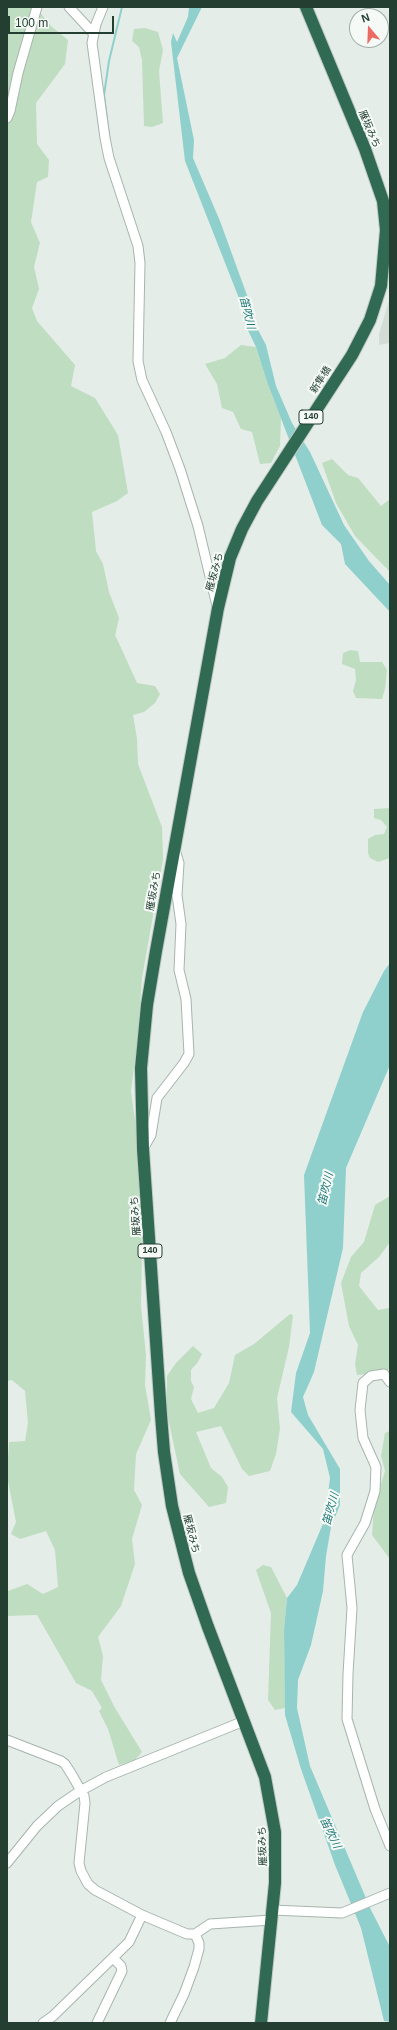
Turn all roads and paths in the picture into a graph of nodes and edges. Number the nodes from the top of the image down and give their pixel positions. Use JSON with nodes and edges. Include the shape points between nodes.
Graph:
{"nodes":[{"id":1,"x":37,"y":7,"type":"edge"},
{"id":2,"x":69,"y":7,"type":"edge"},
{"id":3,"x":103,"y":7,"type":"edge"},
{"id":4,"x":306,"y":7,"type":"edge"},
{"id":5,"x":94,"y":34,"type":"junction"},
{"id":6,"x":7,"y":118,"type":"edge"},
{"id":7,"x":388,"y":227,"type":"edge"},
{"id":8,"x":352,"y":355,"type":"joint"},
{"id":9,"x":271,"y":479,"type":"joint"},
{"id":10,"x":218,"y":608,"type":"junction"},
{"id":11,"x":174,"y":849,"type":"junction"},
{"id":12,"x":143,"y":1149,"type":"junction"},
{"id":13,"x":390,"y":1382,"type":"edge"},
{"id":14,"x":244,"y":1721,"type":"junction"},
{"id":15,"x":7,"y":1740,"type":"edge"},
{"id":16,"x":80,"y":1791,"type":"junction"},
{"id":17,"x":390,"y":1846,"type":"edge"},
{"id":18,"x":7,"y":1863,"type":"edge"},
{"id":19,"x":390,"y":1893,"type":"edge"},
{"id":20,"x":142,"y":1915,"type":"junction"},
{"id":21,"x":272,"y":1915,"type":"junction"},
{"id":22,"x":195,"y":1934,"type":"junction"},
{"id":23,"x":113,"y":1958,"type":"junction"},
{"id":24,"x":43,"y":2023,"type":"edge"},
{"id":25,"x":97,"y":2023,"type":"edge"},
{"id":26,"x":170,"y":2023,"type":"edge"},
{"id":27,"x":261,"y":2023,"type":"edge"}],
"edges":[{"from":1,"to":6,"type":"street"},
{"from":2,"to":5,"type":"street"},
{"from":3,"to":5,"type":"street"},
{"from":4,"to":7,"type":"highway","name":"雁坂みち","number":"140","via":[[377,182]]},
{"from":5,"to":10,"type":"street","via":[[92,43],[109,158],[138,246],[138,361],[142,380],[180,469],[198,526]]},
{"from":7,"to":8,"type":"highway","name":"雁坂みち","number":"140","via":[[381,286],[370,320]]},
{"from":8,"to":9,"type":"highway","name":"新隼橋","number":"140"},
{"from":9,"to":10,"type":"highway","name":"雁坂みち","number":"140","via":[[242,529],[230,558]]},
{"from":10,"to":11,"type":"highway","name":"雁坂みち","number":"140"},
{"from":11,"to":12,"type":"highway","name":"雁坂みち","number":"140","via":[[146,1011],[141,1068]]},
{"from":11,"to":12,"type":"street","via":[[179,863],[176,895],[181,924],[178,962],[186,999],[189,1054],[157,1098],[151,1135]]},
{"from":12,"to":14,"type":"highway","name":"雁坂みち","number":"140","via":[[164,1452],[172,1506],[192,1580]]},
{"from":13,"to":17,"type":"street","via":[[384,1374],[371,1376],[363,1383],[360,1410],[363,1438],[376,1466],[374,1491],[365,1523],[347,1555],[352,1608],[347,1719],[375,1809]]},
{"from":14,"to":16,"type":"street","via":[[106,1777]]},
{"from":14,"to":21,"type":"highway","name":"雁坂みち","number":"140","via":[[265,1777],[272,1805],[276,1856]]},
{"from":15,"to":16,"type":"street","via":[[65,1764]]},
{"from":16,"to":18,"type":"street","via":[[42,1821]]},
{"from":16,"to":20,"type":"street","via":[[85,1803],[80,1863],[84,1878],[95,1890]]},
{"from":19,"to":21,"type":"street","via":[[342,1913]]},
{"from":20,"to":22,"type":"street","via":[[187,1934]]},
{"from":20,"to":23,"type":"street","via":[[133,1935]]},
{"from":21,"to":22,"type":"street","via":[[210,1924]]},
{"from":21,"to":27,"type":"highway","name":"雁坂みち","number":"140"},
{"from":22,"to":26,"type":"street","via":[[199,1949],[194,1967]]},
{"from":23,"to":24,"type":"street"},
{"from":23,"to":25,"type":"street","via":[[121,1966],[122,1971]]}]}
